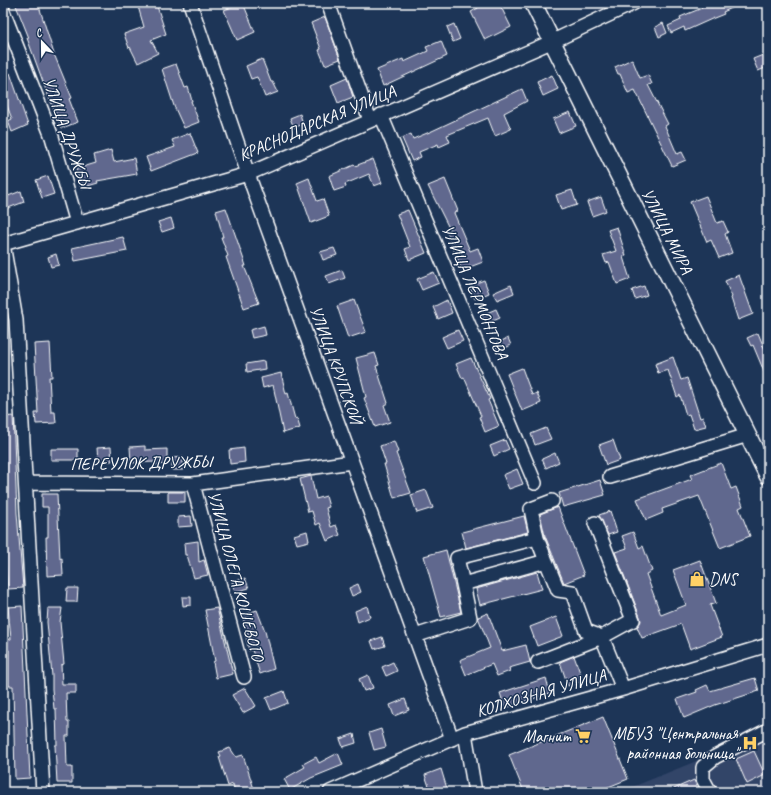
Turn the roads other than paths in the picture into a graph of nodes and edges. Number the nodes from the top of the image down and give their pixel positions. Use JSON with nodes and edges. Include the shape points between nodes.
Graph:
{"nodes":[{"id":1,"x":190,"y":3,"type":"edge"},
{"id":2,"x":328,"y":3,"type":"edge"},
{"id":3,"x":532,"y":3,"type":"edge"},
{"id":4,"x":634,"y":3,"type":"edge"},
{"id":5,"x":3,"y":11,"type":"edge"},
{"id":6,"x":551,"y":42,"type":"junction"},
{"id":7,"x":376,"y":118,"type":"junction"},
{"id":8,"x":248,"y":174,"type":"junction"},
{"id":9,"x":77,"y":223,"type":"junction"},
{"id":10,"x":3,"y":244,"type":"edge"},
{"id":11,"x":748,"y":435,"type":"junction"},
{"id":12,"x":352,"y":462,"type":"junction"},
{"id":13,"x":768,"y":476,"type":"edge"},
{"id":14,"x":610,"y":477,"type":"dead end"},
{"id":15,"x":26,"y":483,"type":"junction"},
{"id":16,"x":535,"y":483,"type":"dead end"},
{"id":17,"x":193,"y":484,"type":"junction"},
{"id":18,"x":552,"y":501,"type":"dead end"},
{"id":19,"x":595,"y":523,"type":"dead end"},
{"id":20,"x":537,"y":538,"type":"junction"},
{"id":21,"x":546,"y":561,"type":"junction"},
{"id":22,"x":463,"y":584,"type":"junction"},
{"id":23,"x":415,"y":636,"type":"junction"},
{"id":24,"x":602,"y":637,"type":"junction"},
{"id":25,"x":768,"y":645,"type":"edge"},
{"id":26,"x":538,"y":662,"type":"dead end"},
{"id":27,"x":244,"y":677,"type":"dead end"},
{"id":28,"x":623,"y":689,"type":"junction"},
{"id":29,"x":768,"y":730,"type":"edge"},
{"id":30,"x":465,"y":733,"type":"junction"},
{"id":31,"x":452,"y":739,"type":"junction"},
{"id":32,"x":43,"y":792,"type":"edge"},
{"id":33,"x":330,"y":792,"type":"edge"},
{"id":34,"x":475,"y":792,"type":"edge"},
{"id":35,"x":710,"y":792,"type":"edge"}],
"edges":[{"from":1,"to":8,"type":"street","name":"УЛИЦА КРУПСКОЙ"},
{"from":2,"to":7,"type":"street","name":"УЛИЦА ЛЕРМОНТОВА"},
{"from":3,"to":6,"type":"main road","name":"УЛИЦА МИРА"},
{"from":4,"to":6,"type":"street","name":"КРАСНОДАРСКАЯ УЛИЦА"},
{"from":5,"to":9,"type":"street","name":"УЛИЦА ДРУЖБЫ","via":[[52,137]]},
{"from":6,"to":7,"type":"street","name":"КРАСНОДАРСКАЯ УЛИЦА"},
{"from":6,"to":11,"type":"main road","name":"УЛИЦА МИРА"},
{"from":7,"to":8,"type":"street","name":"КРАСНОДАРСКАЯ УЛИЦА"},
{"from":7,"to":16,"type":"street","name":"УЛИЦА ЛЕРМОНТОВА"},
{"from":8,"to":9,"type":"street","name":"КРАСНОДАРСКАЯ УЛИЦА"},
{"from":8,"to":12,"type":"street","name":"УЛИЦА КРУПСКОЙ"},
{"from":9,"to":10,"type":"street","name":"КРАСНОДАРСКАЯ УЛИЦА"},
{"from":10,"to":15,"type":"street","via":[[16,320]]},
{"from":11,"to":13,"type":"main road","name":"УЛИЦА МИРА"},
{"from":11,"to":14,"type":"street"},
{"from":12,"to":17,"type":"street","name":"ПЕРЕУЛОК ДРУЖБЫ"},
{"from":12,"to":23,"type":"street","name":"УЛИЦА КРУПСКОЙ"},
{"from":15,"to":17,"type":"street","name":"ПЕРЕУЛОК ДРУЖБЫ"},
{"from":15,"to":32,"type":"street"},
{"from":17,"to":27,"type":"street","name":"УЛИЦА ОЛЕГА КОШЕВОГО"},
{"from":18,"to":20,"type":"street","via":[[531,508]]},
{"from":19,"to":24,"type":"street","via":[[633,620]]},
{"from":20,"to":21,"type":"street"},
{"from":20,"to":22,"type":"street","via":[[457,558]]},
{"from":21,"to":22,"type":"street"},
{"from":21,"to":24,"type":"street","via":[[558,590],[572,592],[586,631]]},
{"from":22,"to":23,"type":"street","via":[[470,618]]},
{"from":23,"to":31,"type":"street","name":"УЛИЦА КРУПСКОЙ"},
{"from":24,"to":26,"type":"street"},
{"from":24,"to":28,"type":"street"},
{"from":25,"to":28,"type":"street","name":"КОЛХОЗНАЯ УЛИЦА"},
{"from":28,"to":30,"type":"street","name":"КОЛХОЗНАЯ УЛИЦА"},
{"from":29,"to":35,"type":"street","via":[[715,757],[703,768],[703,779]]},
{"from":30,"to":31,"type":"street","name":"КОЛХОЗНАЯ УЛИЦА"},
{"from":30,"to":34,"type":"street"},
{"from":31,"to":33,"type":"street","name":"КОЛХОЗНАЯ УЛИЦА"}]}
